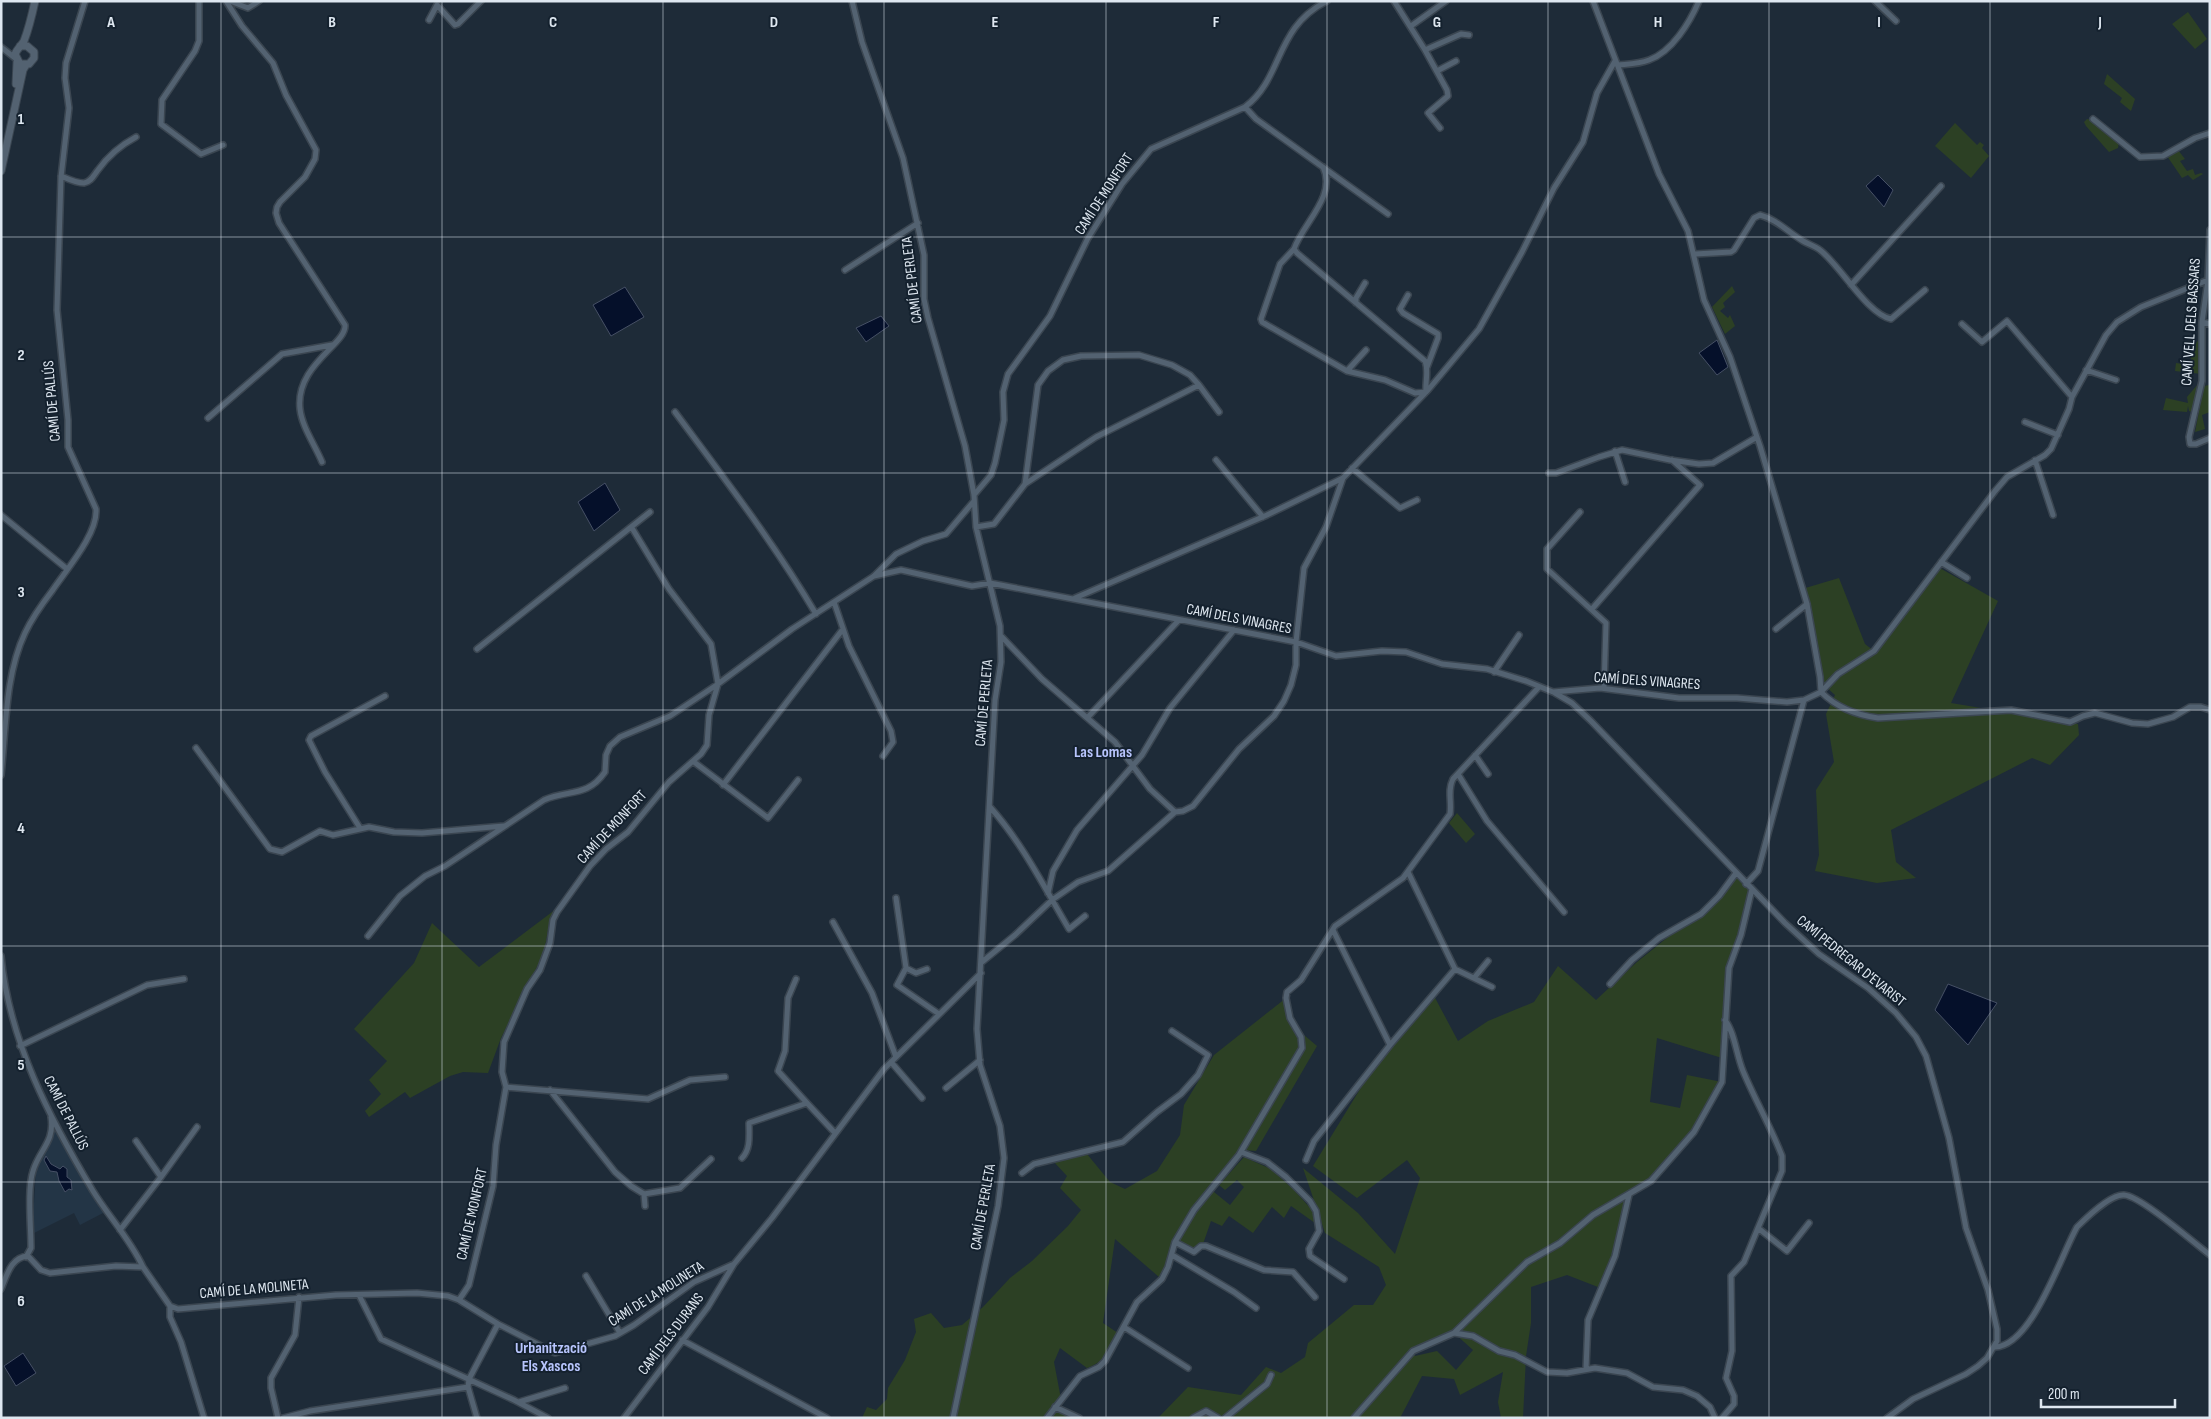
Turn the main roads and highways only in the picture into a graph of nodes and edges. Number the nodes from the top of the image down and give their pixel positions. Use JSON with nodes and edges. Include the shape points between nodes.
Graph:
{"nodes":[{"id":1,"x":35,"y":1,"type":"edge"},
{"id":2,"x":39,"y":1,"type":"edge"},
{"id":3,"x":30,"y":47,"type":"junction"},
{"id":4,"x":16,"y":54,"type":"junction"},
{"id":5,"x":26,"y":65,"type":"junction"},
{"id":6,"x":1,"y":154,"type":"edge"},
{"id":7,"x":1,"y":171,"type":"edge"}],
"edges":[{"from":1,"to":4,"type":"main road","via":[[29,28]]},
{"from":2,"to":3,"type":"main road"},
{"from":3,"to":4,"type":"main road"},
{"from":3,"to":5,"type":"main road","via":[[34,58]]},
{"from":4,"to":5,"type":"main road"},
{"from":4,"to":6,"type":"main road","via":[[16,85]]},
{"from":5,"to":7,"type":"main road"}]}
